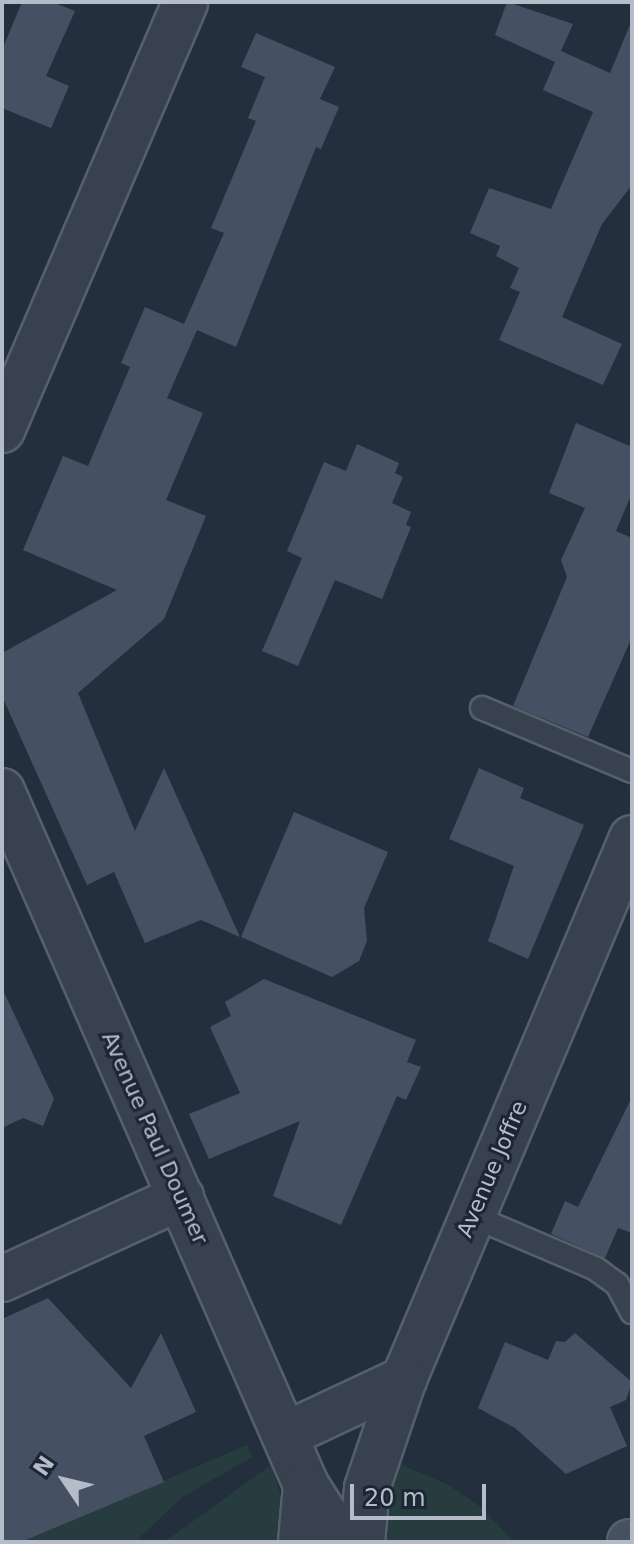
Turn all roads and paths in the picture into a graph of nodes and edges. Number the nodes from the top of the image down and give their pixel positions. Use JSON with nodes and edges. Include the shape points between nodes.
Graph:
{"nodes":[{"id":1,"x":185,"y":2,"type":"edge"},
{"id":2,"x":2,"y":430,"type":"edge"},
{"id":3,"x":482,"y":708,"type":"dead end"},
{"id":4,"x":632,"y":771,"type":"edge"},
{"id":5,"x":2,"y":791,"type":"edge"},
{"id":6,"x":632,"y":838,"type":"edge"},
{"id":7,"x":181,"y":1197,"type":"junction"},
{"id":8,"x":472,"y":1216,"type":"junction"},
{"id":9,"x":2,"y":1279,"type":"edge"},
{"id":10,"x":632,"y":1312,"type":"edge"},
{"id":11,"x":404,"y":1379,"type":"junction"},
{"id":12,"x":285,"y":1435,"type":"junction"},
{"id":13,"x":306,"y":1485,"type":"junction"},
{"id":14,"x":301,"y":1542,"type":"edge"},
{"id":15,"x":342,"y":1542,"type":"edge"},
{"id":16,"x":362,"y":1542,"type":"edge"}],
"edges":[{"from":1,"to":2,"type":"street"},
{"from":3,"to":4,"type":"lane"},
{"from":5,"to":7,"type":"street","name":"Avenue Paul Doumer"},
{"from":6,"to":8,"type":"street","name":"Avenue Joffre"},
{"from":7,"to":9,"type":"street"},
{"from":7,"to":12,"type":"street","name":"Avenue Paul Doumer"},
{"from":8,"to":10,"type":"lane","via":[[596,1269],[617,1284]]},
{"from":8,"to":11,"type":"street","name":"Avenue Joffre"},
{"from":11,"to":12,"type":"street"},
{"from":11,"to":16,"type":"street","name":"Avenue Joffre","via":[[367,1488]]},
{"from":12,"to":13,"type":"street","name":"Avenue Paul Doumer"},
{"from":13,"to":14,"type":"street"},
{"from":13,"to":15,"type":"street","name":"Avenue Paul Doumer"}]}
